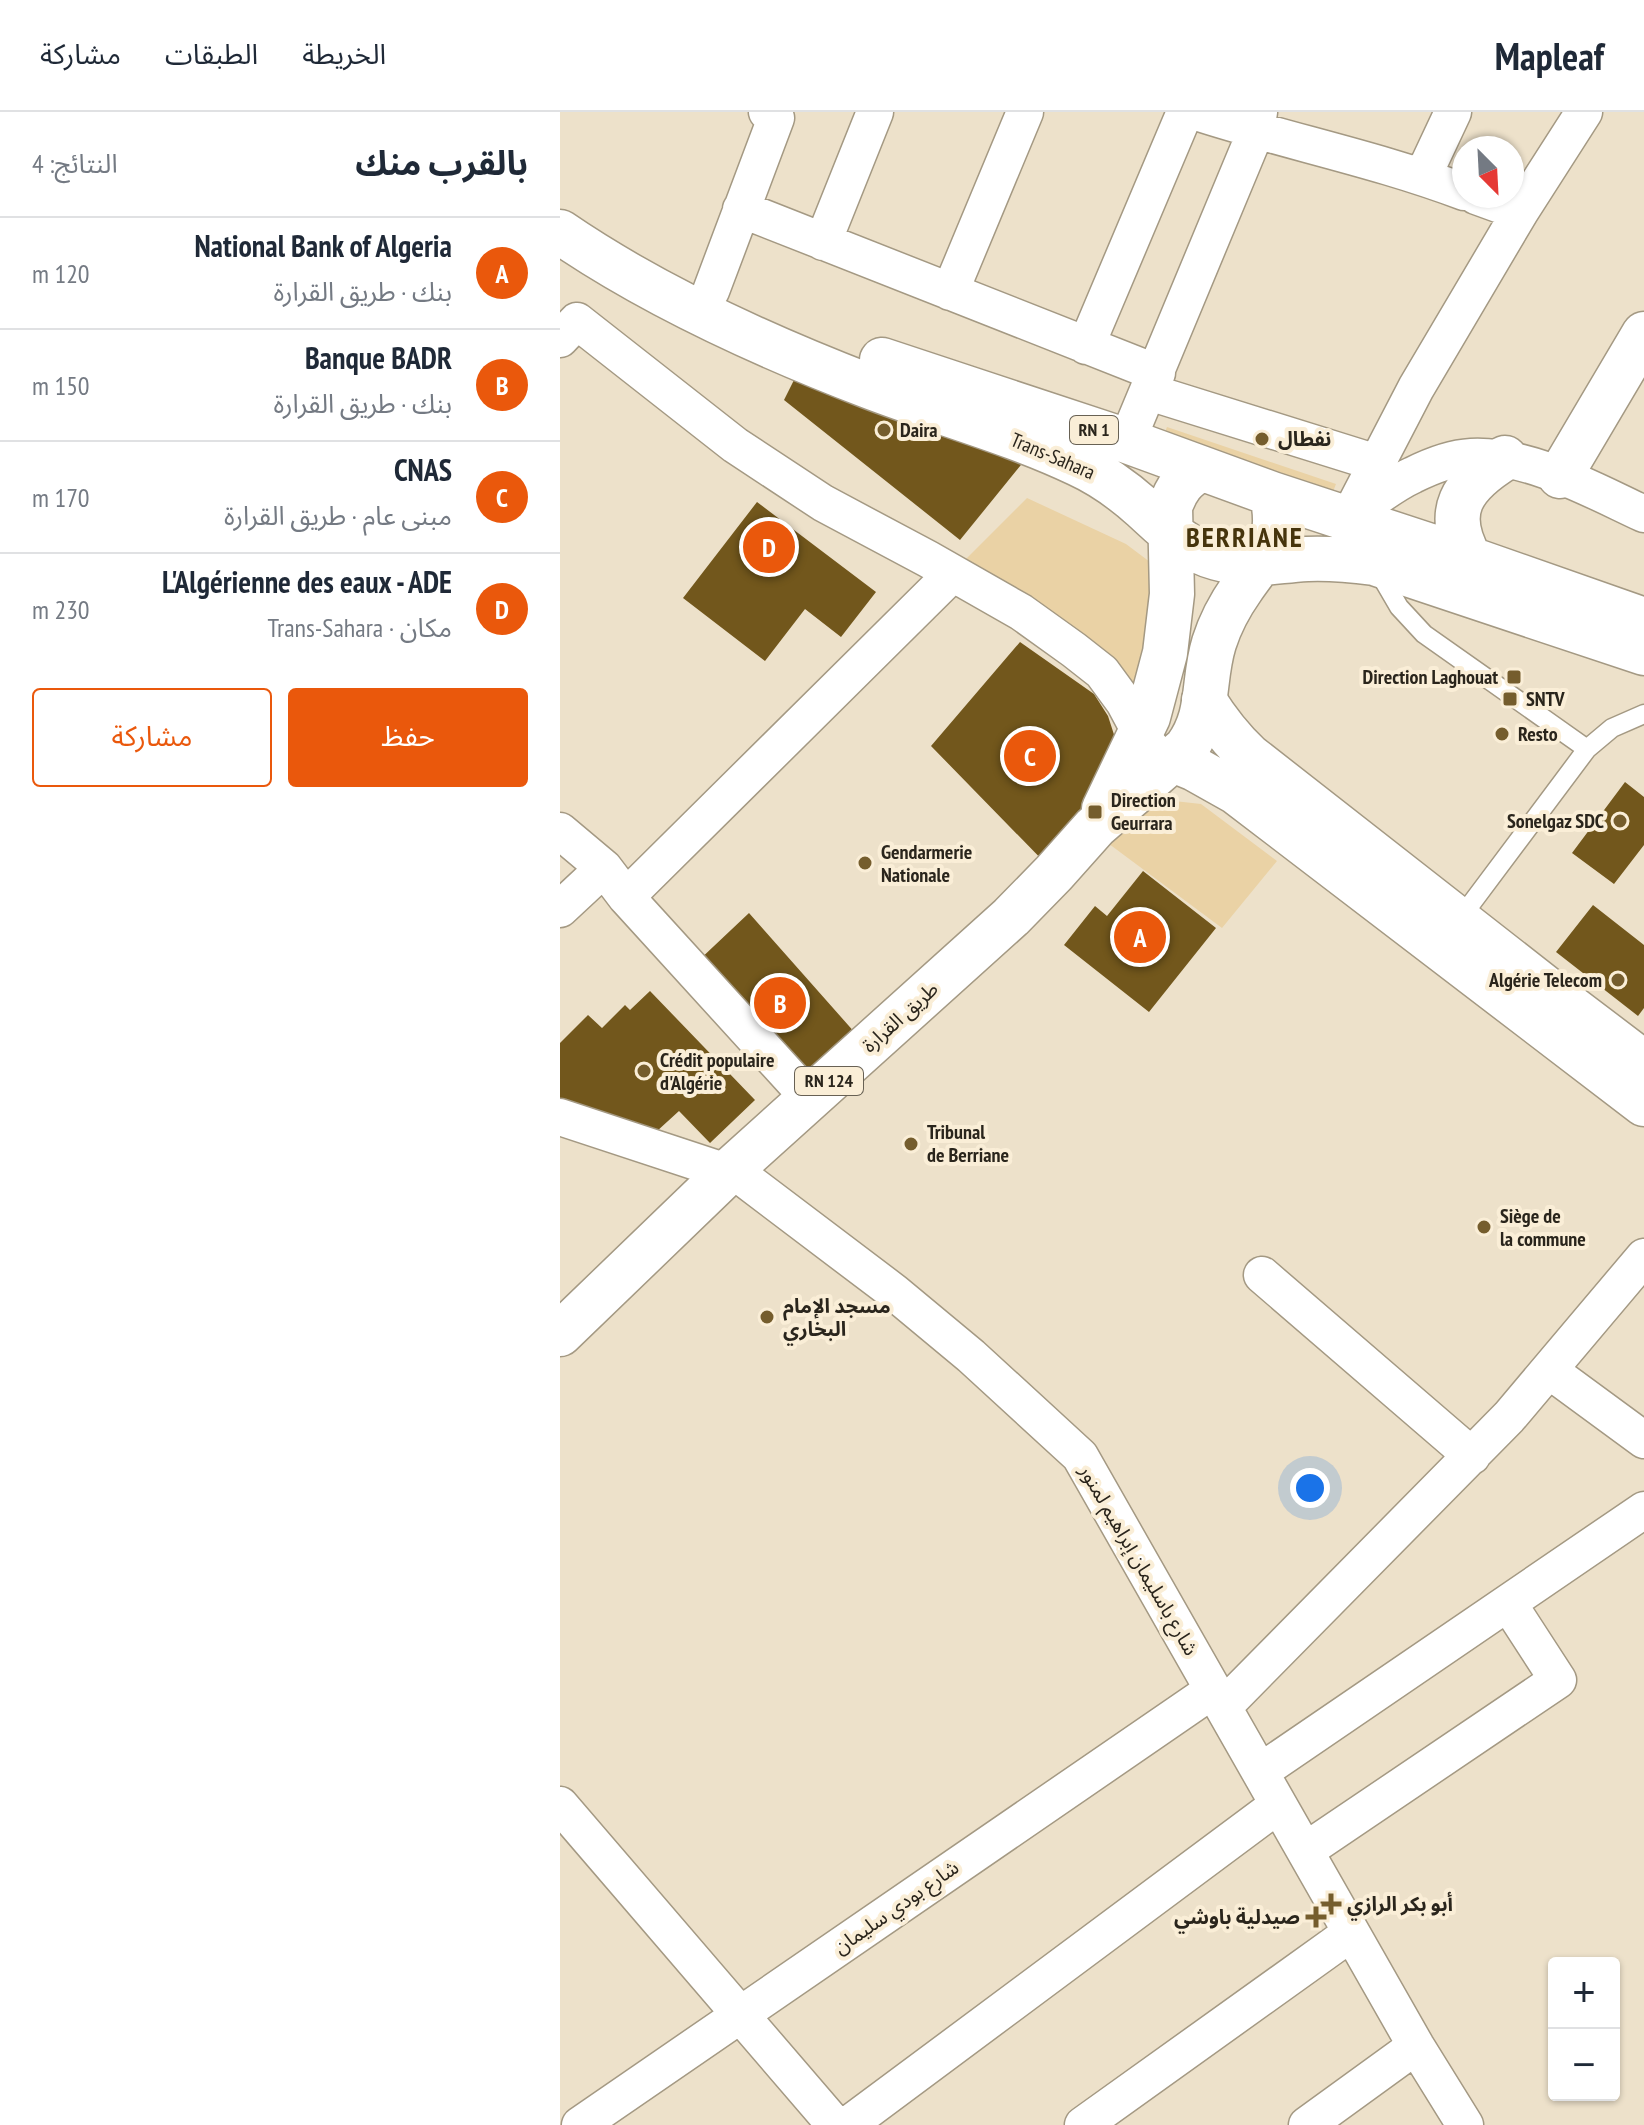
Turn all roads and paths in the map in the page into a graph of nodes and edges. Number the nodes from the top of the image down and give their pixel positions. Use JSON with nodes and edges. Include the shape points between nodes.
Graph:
{"nodes":[{"id":1,"x":767,"y":112,"type":"edge"},
{"id":2,"x":875,"y":112,"type":"edge"},
{"id":3,"x":1025,"y":112,"type":"edge"},
{"id":4,"x":1185,"y":112,"type":"edge"},
{"id":5,"x":1196,"y":112,"type":"edge"},
{"id":6,"x":1453,"y":112,"type":"edge"},
{"id":7,"x":1584,"y":112,"type":"edge"},
{"id":8,"x":1257,"y":122,"type":"edge"},
{"id":9,"x":1423,"y":176,"type":"junction"},
{"id":10,"x":1452,"y":187,"type":"edge"},
{"id":11,"x":560,"y":203,"type":"edge"},
{"id":12,"x":1509,"y":208,"type":"edge"},
{"id":13,"x":741,"y":209,"type":"junction"},
{"id":14,"x":1520,"y":212,"type":"junction"},
{"id":15,"x":560,"y":232,"type":"edge"},
{"id":16,"x":823,"y":242,"type":"junction"},
{"id":17,"x":711,"y":291,"type":"junction"},
{"id":18,"x":950,"y":292,"type":"junction"},
{"id":19,"x":1644,"y":334,"type":"edge"},
{"id":20,"x":560,"y":339,"type":"edge"},
{"id":21,"x":1086,"y":346,"type":"junction"},
{"id":22,"x":1153,"y":382,"type":"junction"},
{"id":23,"x":1127,"y":441,"type":"junction"},
{"id":24,"x":1505,"y":458,"type":"junction"},
{"id":25,"x":1377,"y":463,"type":"junction"},
{"id":26,"x":1201,"y":469,"type":"junction"},
{"id":27,"x":1560,"y":476,"type":"junction"},
{"id":28,"x":1272,"y":494,"type":"junction"},
{"id":29,"x":1644,"y":514,"type":"edge"},
{"id":30,"x":1348,"y":519,"type":"junction"},
{"id":31,"x":1170,"y":534,"type":"junction"},
{"id":32,"x":1470,"y":559,"type":"junction"},
{"id":33,"x":1374,"y":563,"type":"junction"},
{"id":34,"x":1260,"y":565,"type":"junction"},
{"id":35,"x":952,"y":574,"type":"junction"},
{"id":36,"x":1644,"y":620,"type":"edge"},
{"id":37,"x":1644,"y":653,"type":"edge"},
{"id":38,"x":1102,"y":672,"type":"junction"},
{"id":39,"x":1158,"y":682,"type":"junction"},
{"id":40,"x":1204,"y":700,"type":"junction"},
{"id":41,"x":1644,"y":714,"type":"edge"},
{"id":42,"x":1157,"y":747,"type":"junction"},
{"id":43,"x":1587,"y":749,"type":"junction"},
{"id":44,"x":560,"y":831,"type":"edge"},
{"id":45,"x":604,"y":868,"type":"junction"},
{"id":46,"x":1387,"y":886,"type":"junction"},
{"id":47,"x":626,"y":897,"type":"junction"},
{"id":48,"x":560,"y":909,"type":"edge"},
{"id":49,"x":1459,"y":920,"type":"junction"},
{"id":50,"x":1547,"y":1010,"type":"junction"},
{"id":51,"x":1644,"y":1063,"type":"edge"},
{"id":52,"x":810,"y":1099,"type":"junction"},
{"id":53,"x":1644,"y":1104,"type":"edge"},
{"id":54,"x":560,"y":1117,"type":"edge"},
{"id":55,"x":728,"y":1172,"type":"junction"},
{"id":56,"x":1644,"y":1257,"type":"edge"},
{"id":57,"x":1262,"y":1275,"type":"dead end"},
{"id":58,"x":560,"y":1334,"type":"edge"},
{"id":59,"x":1550,"y":1371,"type":"junction"},
{"id":60,"x":1644,"y":1440,"type":"edge"},
{"id":61,"x":1472,"y":1456,"type":"junction"},
{"id":62,"x":1644,"y":1510,"type":"edge"},
{"id":63,"x":1508,"y":1603,"type":"junction"},
{"id":64,"x":1218,"y":1698,"type":"junction"},
{"id":65,"x":1260,"y":1772,"type":"junction"},
{"id":66,"x":560,"y":1805,"type":"edge"},
{"id":67,"x":1278,"y":1805,"type":"junction"},
{"id":68,"x":1305,"y":1851,"type":"junction"},
{"id":69,"x":1351,"y":1933,"type":"junction"},
{"id":70,"x":740,"y":2015,"type":"junction"},
{"id":71,"x":1416,"y":2046,"type":"junction"},
{"id":72,"x":580,"y":2125,"type":"edge"},
{"id":73,"x":835,"y":2125,"type":"edge"},
{"id":74,"x":848,"y":2125,"type":"edge"},
{"id":75,"x":1083,"y":2125,"type":"edge"},
{"id":76,"x":1307,"y":2125,"type":"edge"},
{"id":77,"x":1465,"y":2125,"type":"edge"}],
"edges":[{"from":1,"to":13,"type":"street","via":[[776,118]]},
{"from":2,"to":16,"type":"street"},
{"from":3,"to":18,"type":"street"},
{"from":4,"to":21,"type":"street"},
{"from":5,"to":8,"type":"street"},
{"from":6,"to":9,"type":"street"},
{"from":7,"to":14,"type":"street"},
{"from":8,"to":9,"type":"street"},
{"from":8,"to":22,"type":"street"},
{"from":9,"to":10,"type":"street"},
{"from":11,"to":17,"type":"main road","name":"Trans-Sahara","number":"RN 1"},
{"from":12,"to":14,"type":"street"},
{"from":13,"to":16,"type":"street"},
{"from":13,"to":17,"type":"street"},
{"from":14,"to":25,"type":"street"},
{"from":15,"to":31,"type":"main road","name":"Trans-Sahara","via":[[650,286],[788,353],[1081,465],[1112,483]]},
{"from":16,"to":18,"type":"street"},
{"from":17,"to":23,"type":"main road","name":"Trans-Sahara","number":"RN 1","via":[[879,359]]},
{"from":18,"to":21,"type":"street"},
{"from":19,"to":27,"type":"main road"},
{"from":20,"to":35,"type":"street","via":[[577,321],[735,445],[823,503]]},
{"from":21,"to":22,"type":"street"},
{"from":22,"to":23,"type":"street"},
{"from":22,"to":25,"type":"street"},
{"from":23,"to":26,"type":"main road","name":"Trans-Sahara","number":"RN 1"},
{"from":24,"to":27,"type":"street"},
{"from":24,"to":30,"type":"street","via":[[1439,463],[1411,475]]},
{"from":24,"to":32,"type":"main road","via":[[1470,484],[1460,502],[1457,522]]},
{"from":25,"to":30,"type":"street"},
{"from":26,"to":28,"type":"main road","name":"Trans-Sahara","number":"RN 1"},
{"from":26,"to":31,"type":"main road","number":"RN 124","via":[[1174,495]]},
{"from":27,"to":29,"type":"street"},
{"from":28,"to":30,"type":"main road","name":"Trans-Sahara","number":"RN 1"},
{"from":28,"to":34,"type":"main road","number":"RN 124","via":[[1273,538]]},
{"from":30,"to":32,"type":"main road","name":"Trans-Sahara","number":"RN 1"},
{"from":31,"to":34,"type":"main road","name":"Trans-Sahara","via":[[1213,557]]},
{"from":31,"to":39,"type":"main road","number":"RN 124","via":[[1170,624]]},
{"from":32,"to":36,"type":"main road","name":"Trans-Sahara","number":"RN 1"},
{"from":33,"to":34,"type":"main road","name":"Trans-Sahara","via":[[1339,558]]},
{"from":33,"to":37,"type":"main road","name":"Trans-Sahara"},
{"from":33,"to":43,"type":"lane","via":[[1399,607],[1424,634]]},
{"from":34,"to":40,"type":"main road","number":"RN 124","via":[[1220,628]]},
{"from":35,"to":38,"type":"street","via":[[1021,612]]},
{"from":35,"to":47,"type":"street"},
{"from":38,"to":39,"type":"street"},
{"from":38,"to":42,"type":"street"},
{"from":39,"to":40,"type":"street","via":[[1178,683]]},
{"from":39,"to":42,"type":"main road","number":"RN 124"},
{"from":40,"to":42,"type":"main road","number":"RN 124","via":[[1196,734],[1186,748]]},
{"from":40,"to":46,"type":"main road","via":[[1231,739]]},
{"from":41,"to":43,"type":"lane","via":[[1612,728]]},
{"from":42,"to":46,"type":"main road"},
{"from":42,"to":52,"type":"main road","name":"طريق القرارة","number":"RN 124","via":[[1095,827],[1011,917]]},
{"from":43,"to":49,"type":"lane"},
{"from":44,"to":45,"type":"street"},
{"from":45,"to":47,"type":"street"},
{"from":45,"to":48,"type":"street"},
{"from":46,"to":49,"type":"main road"},
{"from":46,"to":50,"type":"main road"},
{"from":47,"to":52,"type":"street"},
{"from":49,"to":50,"type":"main road"},
{"from":50,"to":51,"type":"main road"},
{"from":50,"to":53,"type":"main road"},
{"from":52,"to":55,"type":"main road","name":"طريق القرارة","number":"RN 124"},
{"from":54,"to":55,"type":"street","name":"شارع باسليمان إبراهيم لمنور"},
{"from":55,"to":58,"type":"main road","name":"طريق القرارة","number":"RN 124"},
{"from":55,"to":64,"type":"street","name":"شارع باسليمان إبراهيم لمنور","via":[[742,1177],[894,1292],[1080,1456]]},
{"from":56,"to":59,"type":"street","name":"شارع بودي سليمان"},
{"from":57,"to":61,"type":"street"},
{"from":59,"to":60,"type":"street"},
{"from":59,"to":61,"type":"street","name":"شارع بودي سليمان"},
{"from":61,"to":64,"type":"street","name":"شارع بودي سليمان"},
{"from":62,"to":63,"type":"street"},
{"from":63,"to":65,"type":"street"},
{"from":63,"to":68,"type":"street","via":[[1558,1680]]},
{"from":64,"to":65,"type":"street","name":"شارع باسليمان إبراهيم لمنور"},
{"from":64,"to":70,"type":"street","name":"شارع بودي سليمان"},
{"from":65,"to":67,"type":"street","name":"شارع باسليمان إبراهيم لمنور"},
{"from":66,"to":70,"type":"street"},
{"from":67,"to":68,"type":"street","name":"شارع باسليمان إبراهيم لمنور"},
{"from":67,"to":74,"type":"street"},
{"from":68,"to":69,"type":"street","name":"شارع باسليمان إبراهيم لمنور"},
{"from":69,"to":71,"type":"street","name":"شارع باسليمان إبراهيم لمنور"},
{"from":69,"to":75,"type":"street"},
{"from":70,"to":72,"type":"street","name":"شارع بودي سليمان"},
{"from":70,"to":73,"type":"street"},
{"from":71,"to":76,"type":"street"},
{"from":71,"to":77,"type":"street","name":"شارع باسليمان إبراهيم لمنور"}]}
